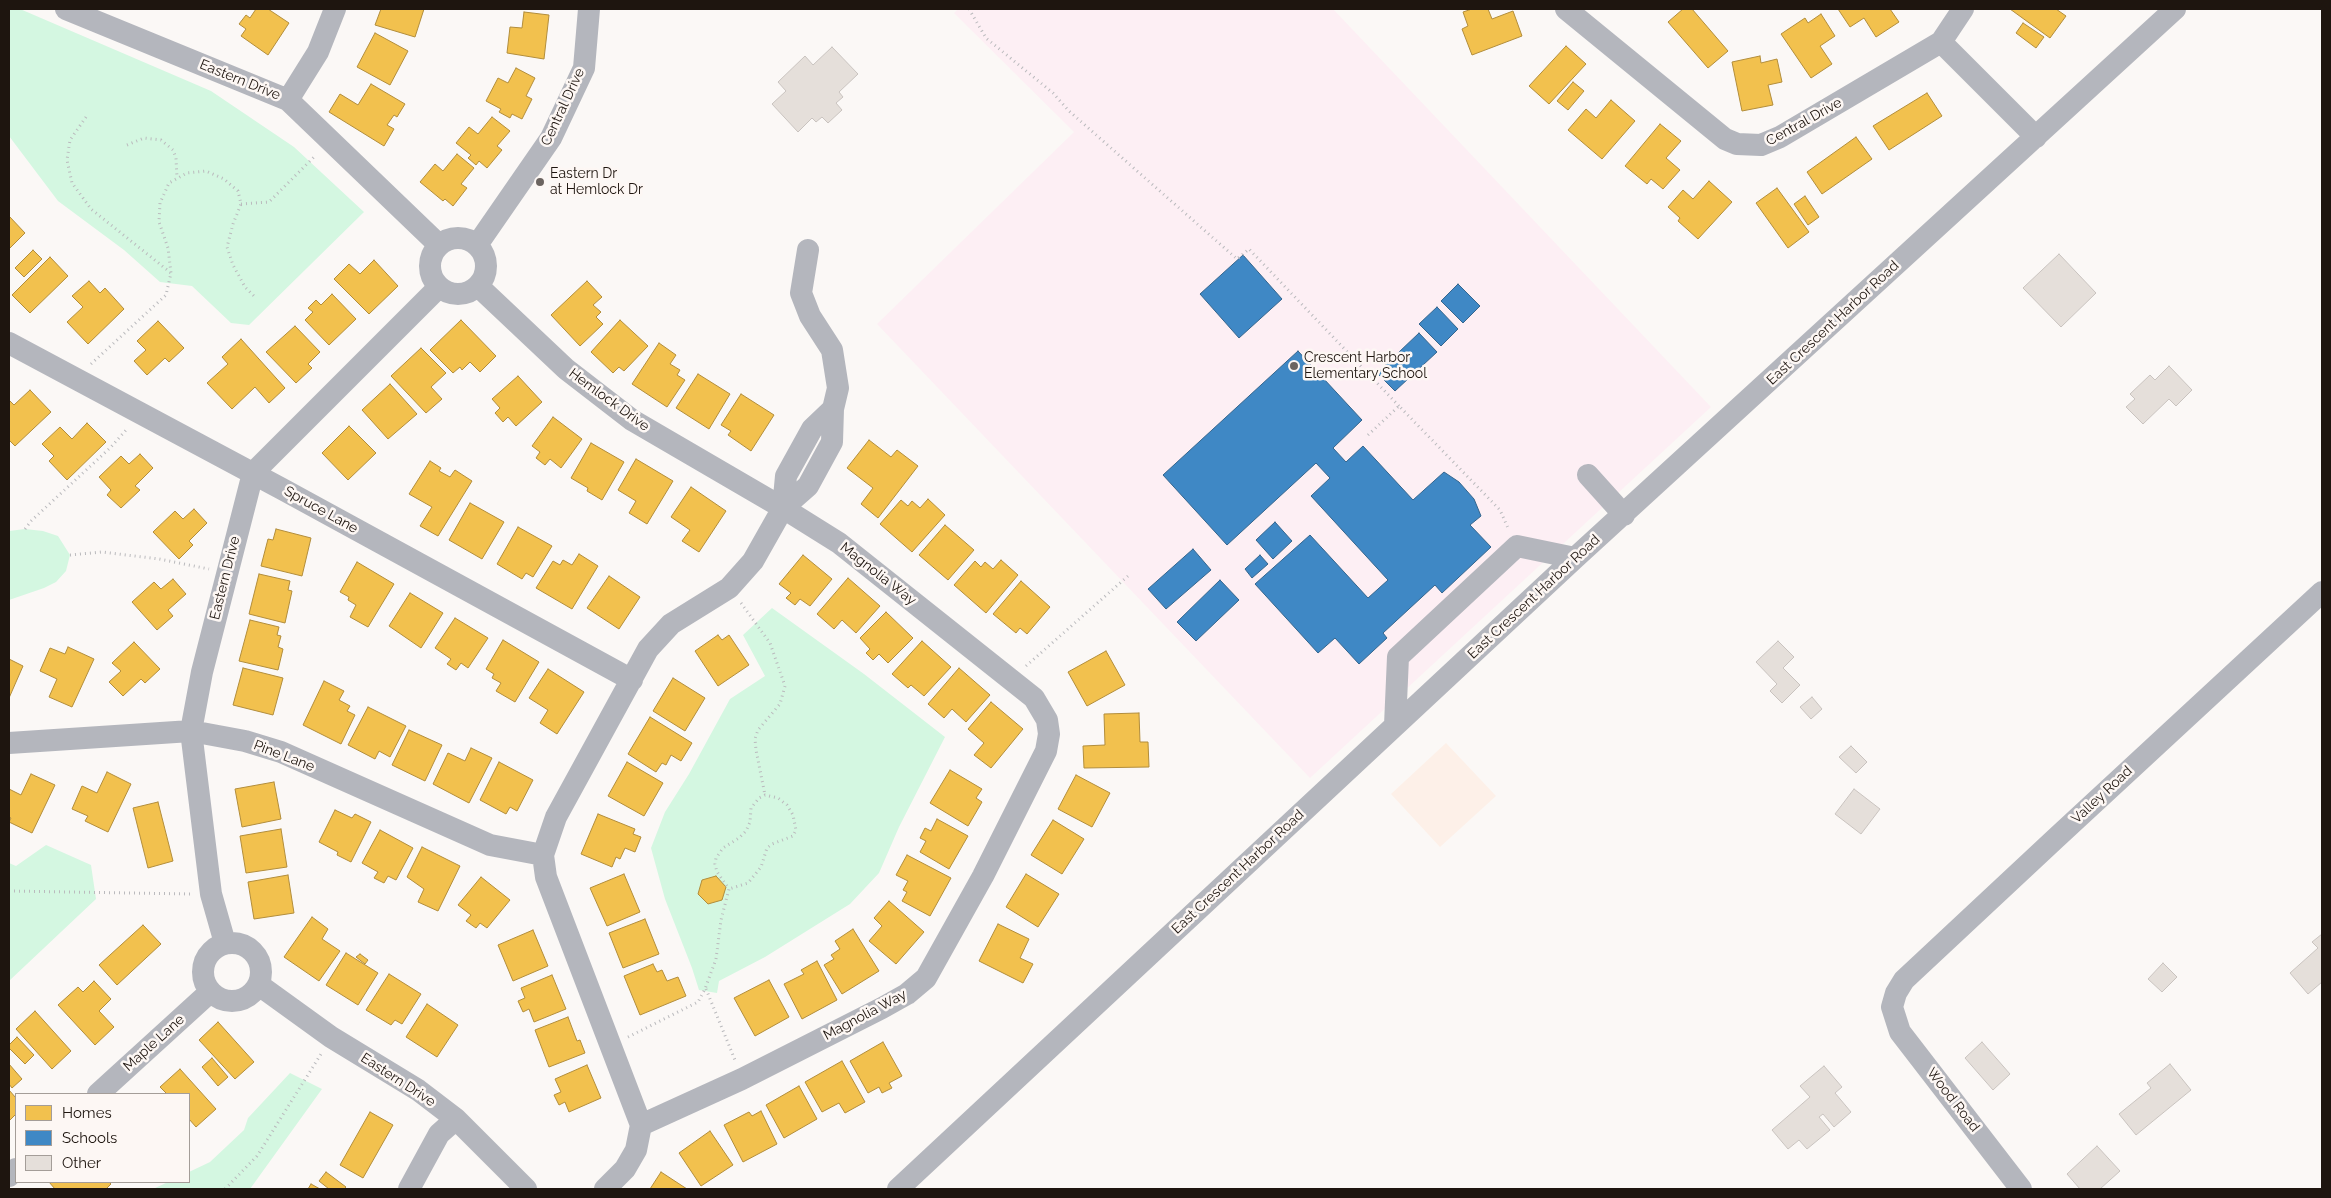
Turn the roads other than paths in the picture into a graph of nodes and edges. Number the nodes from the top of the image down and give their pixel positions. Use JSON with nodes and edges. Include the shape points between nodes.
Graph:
{"nodes":[{"id":1,"x":335,"y":9,"type":"edge"},
{"id":2,"x":589,"y":9,"type":"edge"},
{"id":3,"x":1566,"y":9,"type":"edge"},
{"id":4,"x":1963,"y":9,"type":"edge"},
{"id":5,"x":2175,"y":9,"type":"edge"},
{"id":6,"x":76,"y":10,"type":"edge"},
{"id":7,"x":1941,"y":42,"type":"junction"},
{"id":8,"x":288,"y":100,"type":"junction"},
{"id":9,"x":2036,"y":137,"type":"junction"},
{"id":10,"x":477,"y":245,"type":"junction"},
{"id":11,"x":439,"y":246,"type":"junction"},
{"id":12,"x":808,"y":250,"type":"dead end"},
{"id":13,"x":478,"y":286,"type":"junction"},
{"id":14,"x":439,"y":287,"type":"junction"},
{"id":15,"x":9,"y":343,"type":"edge"},
{"id":16,"x":254,"y":473,"type":"junction"},
{"id":17,"x":1588,"y":475,"type":"dead end"},
{"id":18,"x":783,"y":508,"type":"junction"},
{"id":19,"x":1624,"y":515,"type":"junction"},
{"id":20,"x":1575,"y":558,"type":"junction"},
{"id":21,"x":2322,"y":592,"type":"edge"},
{"id":22,"x":632,"y":680,"type":"junction"},
{"id":23,"x":1395,"y":725,"type":"junction"},
{"id":24,"x":192,"y":731,"type":"junction"},
{"id":25,"x":9,"y":743,"type":"edge"},
{"id":26,"x":543,"y":855,"type":"junction"},
{"id":27,"x":226,"y":943,"type":"junction"},
{"id":28,"x":259,"y":985,"type":"junction"},
{"id":29,"x":210,"y":992,"type":"junction"},
{"id":30,"x":1892,"y":1007,"type":"joint"},
{"id":31,"x":99,"y":1093,"type":"edge"},
{"id":32,"x":456,"y":1119,"type":"junction"},
{"id":33,"x":641,"y":1125,"type":"junction"},
{"id":34,"x":409,"y":1189,"type":"edge"},
{"id":35,"x":526,"y":1189,"type":"edge"},
{"id":36,"x":605,"y":1189,"type":"edge"},
{"id":37,"x":898,"y":1189,"type":"edge"},
{"id":38,"x":2022,"y":1189,"type":"edge"}],
"edges":[{"from":1,"to":8,"type":"street","via":[[318,52]]},
{"from":2,"to":10,"type":"street","name":"Central Drive","via":[[584,68],[551,138]]},
{"from":3,"to":7,"type":"street","name":"Central Drive","via":[[1725,139],[1737,144],[1761,145],[1780,138]]},
{"from":4,"to":7,"type":"street"},
{"from":5,"to":9,"type":"street","name":"East Crescent Harbor Road"},
{"from":6,"to":8,"type":"street","name":"Eastern Drive"},
{"from":7,"to":9,"type":"street"},
{"from":8,"to":11,"type":"street","name":"Eastern Drive"},
{"from":9,"to":19,"type":"street","name":"East Crescent Harbor Road"},
{"from":10,"to":11,"type":"street","via":[[454,238]]},
{"from":10,"to":13,"type":"street","via":[[486,261],[486,270]]},
{"from":11,"to":14,"type":"street","via":[[430,271]]},
{"from":12,"to":18,"type":"street","via":[[801,293],[810,316],[832,350],[838,388],[833,409],[832,442],[808,486]]},
{"from":13,"to":14,"type":"street","via":[[463,294],[446,292]]},
{"from":13,"to":18,"type":"street","name":"Hemlock Drive","via":[[566,369],[632,420]]},
{"from":14,"to":16,"type":"street","name":"Eastern Drive"},
{"from":15,"to":16,"type":"street","name":"Spruce Lane"},
{"from":16,"to":22,"type":"street","name":"Spruce Lane"},
{"from":16,"to":24,"type":"street","name":"Eastern Drive","via":[[202,672]]},
{"from":17,"to":19,"type":"street"},
{"from":18,"to":22,"type":"street","via":[[754,561],[729,588],[671,624],[648,649]]},
{"from":18,"to":33,"type":"street","name":"Magnolia Way","via":[[839,543],[1034,698],[1044,711],[1049,734],[1046,751],[983,876],[926,978],[907,994],[742,1079]]},
{"from":19,"to":20,"type":"street","name":"East Crescent Harbor Road"},
{"from":20,"to":23,"type":"street","name":"East Crescent Harbor Road"},
{"from":20,"to":23,"type":"street","via":[[1517,546],[1398,657]]},
{"from":21,"to":30,"type":"street","name":"Valley Road","via":[[1904,980]]},
{"from":22,"to":26,"type":"street","via":[[556,817]]},
{"from":23,"to":37,"type":"street","name":"East Crescent Harbor Road"},
{"from":24,"to":25,"type":"street","name":"Pine Lane"},
{"from":24,"to":26,"type":"street","name":"Pine Lane","via":[[281,752],[490,845]]},
{"from":24,"to":27,"type":"street","name":"Eastern Drive","via":[[210,894]]},
{"from":26,"to":33,"type":"street","via":[[546,877]]},
{"from":27,"to":28,"type":"street","via":[[245,946],[254,952],[262,974]]},
{"from":27,"to":29,"type":"street","via":[[212,950],[206,960],[204,982]]},
{"from":28,"to":29,"type":"street","via":[[252,994],[236,1001],[220,999]]},
{"from":28,"to":32,"type":"street","name":"Eastern Drive","via":[[331,1038],[418,1090]]},
{"from":29,"to":31,"type":"street","name":"Maple Lane"},
{"from":30,"to":38,"type":"street","name":"Wood Road","via":[[1900,1032]]},
{"from":32,"to":34,"type":"street","via":[[439,1134]]},
{"from":32,"to":35,"type":"street","name":"Eastern Drive"},
{"from":33,"to":36,"type":"street","via":[[636,1150],[625,1169]]}]}
